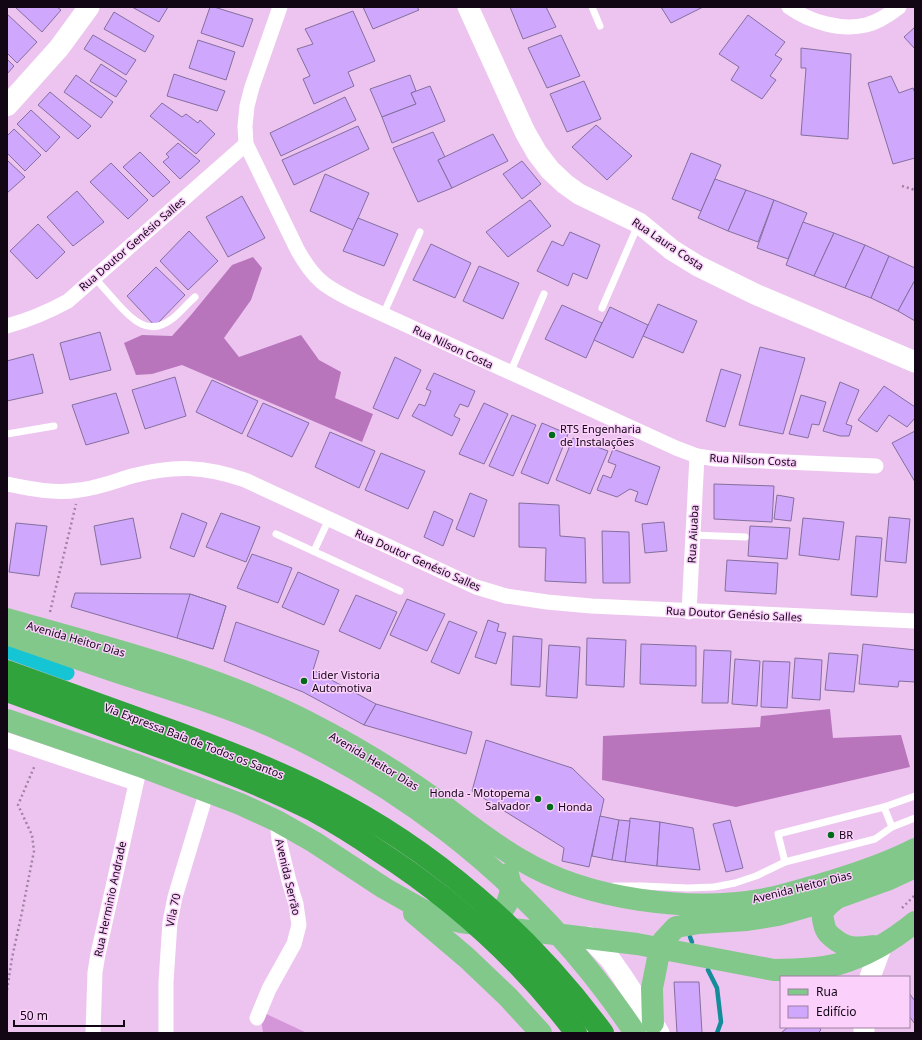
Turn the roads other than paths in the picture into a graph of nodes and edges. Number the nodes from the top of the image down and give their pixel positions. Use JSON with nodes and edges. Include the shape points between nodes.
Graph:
{"nodes":[{"id":1,"x":90,"y":7,"type":"edge"},
{"id":2,"x":280,"y":7,"type":"edge"},
{"id":3,"x":468,"y":7,"type":"edge"},
{"id":4,"x":592,"y":7,"type":"edge"},
{"id":5,"x":789,"y":7,"type":"edge"},
{"id":6,"x":900,"y":7,"type":"edge"},
{"id":7,"x":600,"y":26,"type":"dead end"},
{"id":8,"x":7,"y":106,"type":"edge"},
{"id":9,"x":246,"y":144,"type":"junction"},
{"id":10,"x":639,"y":223,"type":"junction"},
{"id":11,"x":420,"y":232,"type":"dead end"},
{"id":12,"x":94,"y":277,"type":"junction"},
{"id":13,"x":544,"y":294,"type":"dead end"},
{"id":14,"x":195,"y":297,"type":"dead end"},
{"id":15,"x":602,"y":308,"type":"dead end"},
{"id":16,"x":383,"y":315,"type":"junction"},
{"id":17,"x":7,"y":326,"type":"edge"},
{"id":18,"x":915,"y":362,"type":"edge"},
{"id":19,"x":510,"y":373,"type":"junction"},
{"id":20,"x":54,"y":426,"type":"dead end"},
{"id":21,"x":7,"y":434,"type":"edge"},
{"id":22,"x":697,"y":456,"type":"junction"},
{"id":23,"x":876,"y":466,"type":"dead end"},
{"id":24,"x":7,"y":484,"type":"edge"},
{"id":25,"x":329,"y":520,"type":"junction"},
{"id":26,"x":276,"y":534,"type":"dead end"},
{"id":27,"x":693,"y":535,"type":"junction"},
{"id":28,"x":745,"y":536,"type":"dead end"},
{"id":29,"x":314,"y":551,"type":"junction"},
{"id":30,"x":400,"y":591,"type":"dead end"},
{"id":31,"x":689,"y":612,"type":"junction"},
{"id":32,"x":7,"y":619,"type":"edge"},
{"id":33,"x":915,"y":621,"type":"edge"},
{"id":34,"x":7,"y":634,"type":"edge"},
{"id":35,"x":7,"y":671,"type":"edge"},
{"id":36,"x":7,"y":691,"type":"edge"},
{"id":37,"x":7,"y":720,"type":"edge"},
{"id":38,"x":7,"y":740,"type":"edge"},
{"id":39,"x":137,"y":775,"type":"junction"},
{"id":40,"x":261,"y":776,"type":"junction"},
{"id":41,"x":207,"y":791,"type":"junction"},
{"id":42,"x":915,"y":796,"type":"edge"},
{"id":43,"x":884,"y":807,"type":"junction"},
{"id":44,"x":915,"y":818,"type":"edge"},
{"id":45,"x":277,"y":821,"type":"junction"},
{"id":46,"x":892,"y":827,"type":"junction"},
{"id":47,"x":491,"y":841,"type":"junction"},
{"id":48,"x":915,"y":849,"type":"edge"},
{"id":49,"x":785,"y":862,"type":"junction"},
{"id":50,"x":915,"y":867,"type":"edge"},
{"id":51,"x":384,"y":888,"type":"junction"},
{"id":52,"x":587,"y":888,"type":"junction"},
{"id":53,"x":837,"y":898,"type":"junction"},
{"id":54,"x":907,"y":916,"type":"edge"},
{"id":55,"x":487,"y":925,"type":"junction"},
{"id":56,"x":589,"y":937,"type":"junction"},
{"id":57,"x":882,"y":945,"type":"junction"},
{"id":58,"x":660,"y":948,"type":"junction"},
{"id":59,"x":870,"y":976,"type":"edge"},
{"id":60,"x":257,"y":1018,"type":"dead end"},
{"id":61,"x":649,"y":1030,"type":"edge"},
{"id":62,"x":93,"y":1033,"type":"edge"},
{"id":63,"x":166,"y":1033,"type":"edge"},
{"id":64,"x":541,"y":1033,"type":"edge"},
{"id":65,"x":576,"y":1033,"type":"edge"},
{"id":66,"x":603,"y":1033,"type":"edge"}],
"edges":[{"from":1,"to":8,"type":"street","via":[[59,48]]},
{"from":2,"to":9,"type":"street","name":"Rua Nilson Costa","via":[[247,106]]},
{"from":3,"to":10,"type":"street","name":"Rua Laura Costa","via":[[536,154],[565,184],[579,194]]},
{"from":4,"to":7,"type":"lane"},
{"from":5,"to":6,"type":"street","via":[[811,19],[829,25],[848,27],[866,25]]},
{"from":9,"to":12,"type":"street","name":"Rua Doutor Genésio Salles"},
{"from":9,"to":16,"type":"street","name":"Rua Nilson Costa","via":[[306,265],[317,279],[334,291]]},
{"from":10,"to":15,"type":"lane"},
{"from":10,"to":18,"type":"street","name":"Rua Laura Costa","via":[[672,250],[698,266],[755,294]]},
{"from":11,"to":16,"type":"lane"},
{"from":12,"to":14,"type":"lane","via":[[128,316],[148,326],[164,324]]},
{"from":12,"to":17,"type":"street","name":"Rua Doutor Genésio Salles","via":[[68,301],[25,321]]},
{"from":13,"to":19,"type":"lane"},
{"from":16,"to":19,"type":"street","name":"Rua Nilson Costa"},
{"from":19,"to":22,"type":"street","name":"Rua Nilson Costa"},
{"from":20,"to":21,"type":"lane"},
{"from":22,"to":23,"type":"street","name":"Rua Nilson Costa"},
{"from":22,"to":27,"type":"street","name":"Rua Aiuaba"},
{"from":24,"to":25,"type":"street","name":"Rua Doutor Genésio Salles","via":[[59,492],[80,490],[155,471],[200,468],[246,480]]},
{"from":25,"to":29,"type":"lane"},
{"from":25,"to":31,"type":"street","name":"Rua Doutor Genésio Salles","via":[[476,587],[506,596],[590,606]]},
{"from":26,"to":29,"type":"lane"},
{"from":27,"to":28,"type":"lane"},
{"from":27,"to":31,"type":"street","name":"Rua Aiuaba"},
{"from":29,"to":30,"type":"lane"},
{"from":31,"to":33,"type":"street","name":"Rua Doutor Genésio Salles"},
{"from":32,"to":47,"type":"main road","name":"Avenida Heitor Dias","via":[[169,666],[303,720],[350,744],[386,767],[435,799]]},
{"from":34,"to":61,"type":"main road","name":"Avenida Heitor Dias","via":[[190,695],[270,726],[330,754],[374,780],[453,836],[518,893],[549,924],[605,991]]},
{"from":35,"to":40,"type":"highway","name":"Via Expressa Baía de Todos os Santos","via":[[204,742]]},
{"from":36,"to":40,"type":"highway","name":"Via Expressa Baía de Todos os Santos","via":[[197,760]]},
{"from":37,"to":39,"type":"main road"},
{"from":38,"to":39,"type":"street"},
{"from":39,"to":41,"type":"main road"},
{"from":39,"to":62,"type":"street","name":"Rua Herminio Andrade","via":[[98,954]]},
{"from":40,"to":65,"type":"highway","name":"Via Expressa Baía de Todos os Santos","via":[[426,883],[457,908],[531,979]]},
{"from":40,"to":66,"type":"highway","name":"Via Expressa Baía de Todos os Santos","via":[[323,794],[403,841],[438,866],[504,920],[547,965]]},
{"from":41,"to":45,"type":"main road"},
{"from":41,"to":63,"type":"street","name":"Vila 70","via":[[170,922],[166,966]]},
{"from":42,"to":43,"type":"lane"},
{"from":43,"to":46,"type":"lane"},
{"from":43,"to":49,"type":"lane","via":[[778,834]]},
{"from":44,"to":46,"type":"lane"},
{"from":45,"to":51,"type":"main road"},
{"from":45,"to":60,"type":"street","name":"Avenida Serrão","via":[[299,925],[294,944],[269,989]]},
{"from":46,"to":49,"type":"lane","via":[[875,839]]},
{"from":47,"to":52,"type":"main road","name":"Avenida Heitor Dias","via":[[523,862]]},
{"from":47,"to":55,"type":"main road","via":[[504,861],[510,880],[510,895],[505,908]]},
{"from":48,"to":52,"type":"main road","name":"Avenida Heitor Dias","via":[[850,876],[766,899],[734,903],[666,902],[630,898]]},
{"from":49,"to":52,"type":"lane","via":[[756,876],[714,887],[619,885]]},
{"from":50,"to":53,"type":"main road"},
{"from":51,"to":55,"type":"main road","via":[[440,917]]},
{"from":51,"to":64,"type":"main road","via":[[467,958]]},
{"from":53,"to":57,"type":"main road","via":[[825,909],[822,916],[828,934],[841,945],[853,948]]},
{"from":53,"to":58,"type":"main road","via":[[778,915],[676,927]]},
{"from":54,"to":57,"type":"main road"},
{"from":55,"to":56,"type":"main road"},
{"from":56,"to":58,"type":"main road"},
{"from":56,"to":61,"type":"street","via":[[614,965]]},
{"from":57,"to":58,"type":"main road","via":[[839,964],[795,970],[774,970]]},
{"from":57,"to":59,"type":"street"},
{"from":58,"to":61,"type":"main road","via":[[652,988]]}]}
